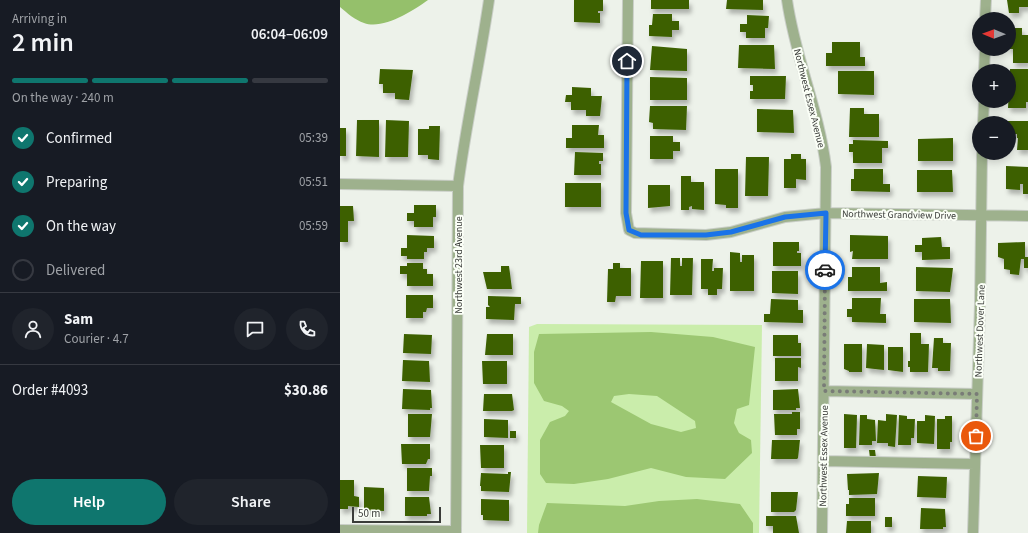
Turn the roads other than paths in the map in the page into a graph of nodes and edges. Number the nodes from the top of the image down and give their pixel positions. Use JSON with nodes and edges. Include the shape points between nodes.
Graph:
{"nodes":[{"id":1,"x":489,"y":0,"type":"edge"},
{"id":2,"x":628,"y":0,"type":"edge"},
{"id":3,"x":787,"y":0,"type":"edge"},
{"id":4,"x":986,"y":0,"type":"edge"},
{"id":5,"x":985,"y":12,"type":"edge"},
{"id":6,"x":982,"y":160,"type":"edge"},
{"id":7,"x":340,"y":184,"type":"edge"},
{"id":8,"x":458,"y":186,"type":"junction"},
{"id":9,"x":826,"y":213,"type":"junction"},
{"id":10,"x":981,"y":215,"type":"junction"},
{"id":11,"x":1028,"y":216,"type":"edge"},
{"id":12,"x":824,"y":391,"type":"junction"},
{"id":13,"x":977,"y":394,"type":"junction"},
{"id":14,"x":823,"y":461,"type":"junction"},
{"id":15,"x":975,"y":464,"type":"junction"},
{"id":16,"x":340,"y":530,"type":"edge"},
{"id":17,"x":456,"y":532,"type":"edge"},
{"id":18,"x":822,"y":533,"type":"edge"},
{"id":19,"x":973,"y":533,"type":"edge"}],
"edges":[{"from":1,"to":8,"type":"street","name":"Northwest 23rd Avenue"},
{"from":2,"to":9,"type":"street","name":"Northwest Grandview Drive","via":[[626,213],[629,230],[641,235],[706,235],[731,232],[785,217]]},
{"from":3,"to":9,"type":"street","name":"Northwest Essex Avenue","via":[[790,22],[823,143]]},
{"from":4,"to":5,"type":"street"},
{"from":6,"to":10,"type":"street","name":"Northwest Dover Lane"},
{"from":7,"to":8,"type":"street"},
{"from":8,"to":17,"type":"street","name":"Northwest 23rd Avenue"},
{"from":9,"to":10,"type":"street","name":"Northwest Grandview Drive"},
{"from":9,"to":12,"type":"street","name":"Northwest Essex Avenue"},
{"from":10,"to":11,"type":"street","name":"Northwest Grandview Drive"},
{"from":10,"to":13,"type":"street","name":"Northwest Dover Lane"},
{"from":12,"to":13,"type":"street"},
{"from":12,"to":14,"type":"street","name":"Northwest Essex Avenue"},
{"from":13,"to":15,"type":"street","name":"Northwest Dover Lane"},
{"from":14,"to":15,"type":"street"},
{"from":14,"to":18,"type":"street","name":"Northwest Essex Avenue"},
{"from":15,"to":19,"type":"street","name":"Northwest Dover Lane"},
{"from":16,"to":17,"type":"street"}]}
